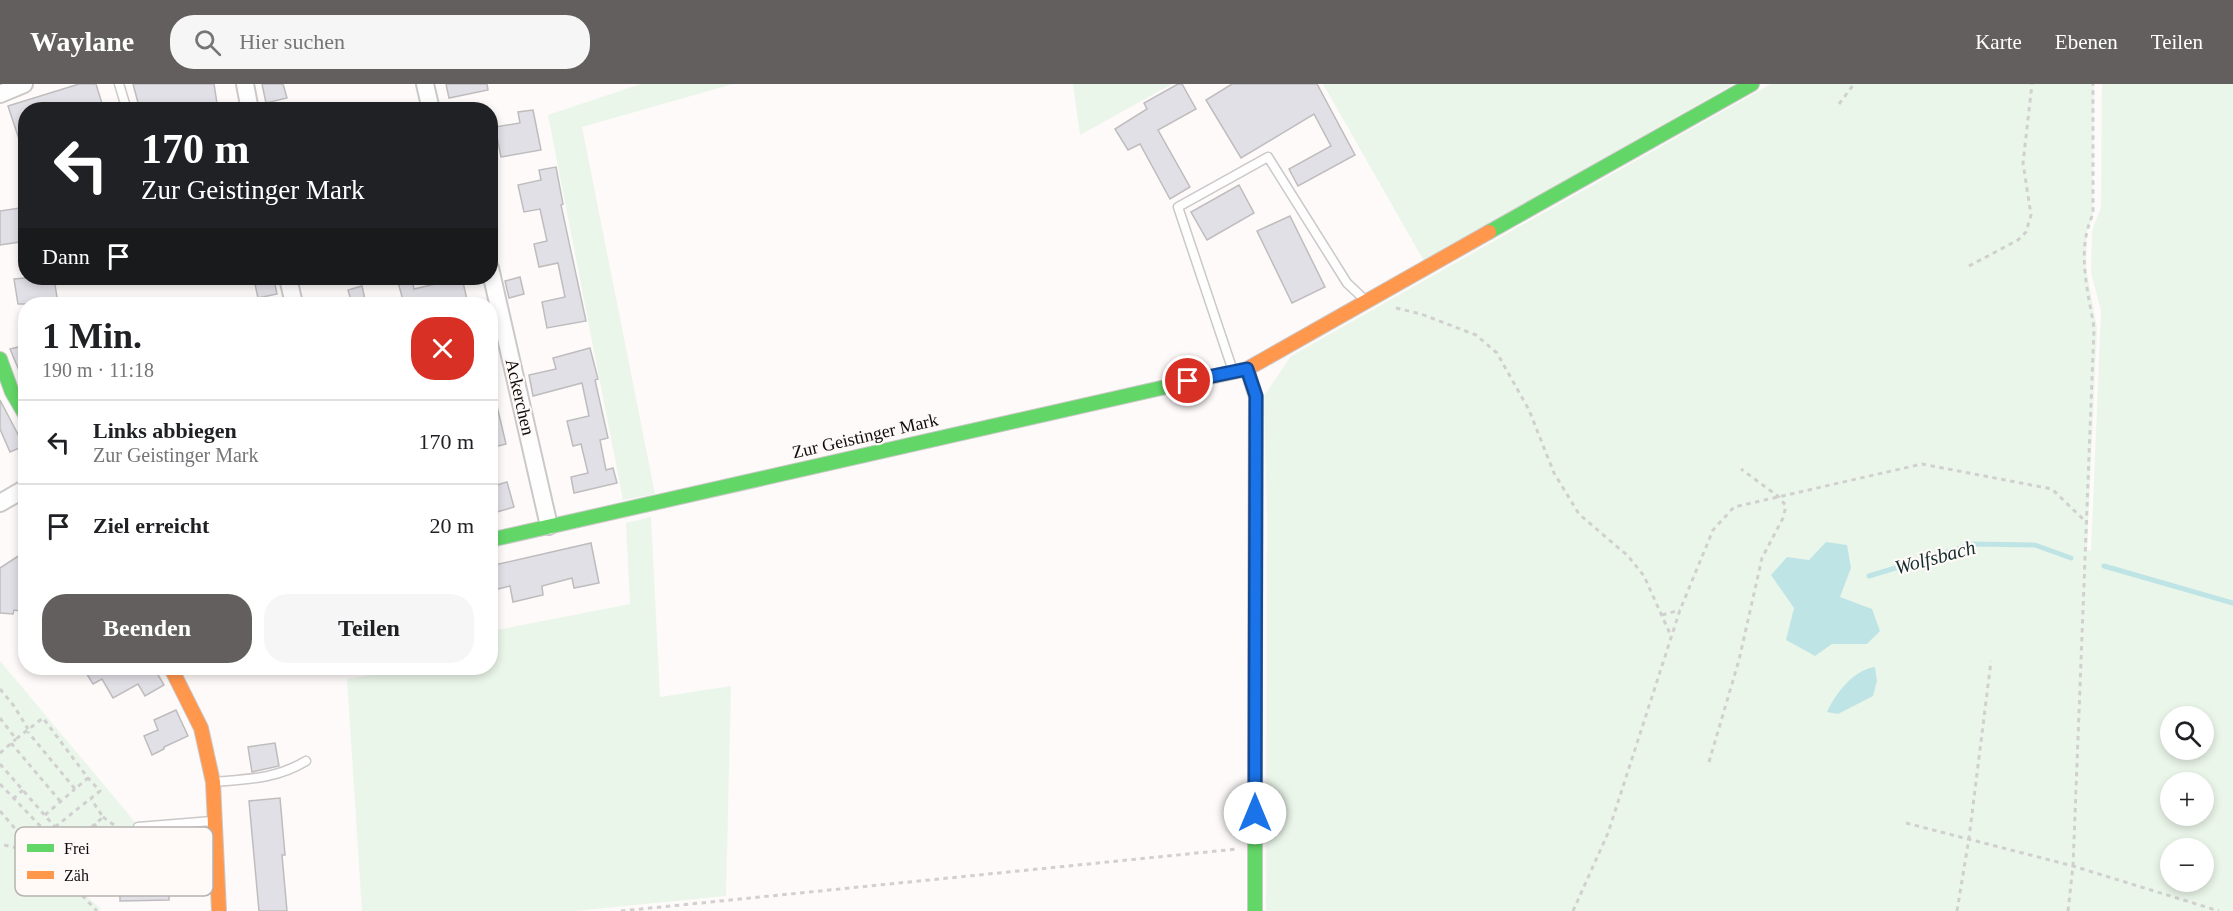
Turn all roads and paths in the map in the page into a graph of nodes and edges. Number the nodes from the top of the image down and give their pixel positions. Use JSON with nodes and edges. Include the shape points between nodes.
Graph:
{"nodes":[{"id":1,"x":24,"y":84,"type":"edge"},
{"id":2,"x":119,"y":84,"type":"edge"},
{"id":3,"x":245,"y":84,"type":"edge"},
{"id":4,"x":425,"y":84,"type":"edge"},
{"id":5,"x":1752,"y":84,"type":"edge"},
{"id":6,"x":1854,"y":84,"type":"edge"},
{"id":7,"x":2032,"y":84,"type":"edge"},
{"id":8,"x":2093,"y":84,"type":"edge"},
{"id":9,"x":0,"y":94,"type":"edge"},
{"id":10,"x":125,"y":102,"type":"edge"},
{"id":11,"x":248,"y":102,"type":"edge"},
{"id":12,"x":429,"y":102,"type":"edge"},
{"id":13,"x":1839,"y":104,"type":"dead end"},
{"id":14,"x":1969,"y":266,"type":"dead end"},
{"id":15,"x":1367,"y":301,"type":"junction"},
{"id":16,"x":498,"y":319,"type":"edge"},
{"id":17,"x":0,"y":359,"type":"edge"},
{"id":18,"x":1247,"y":369,"type":"junction"},
{"id":19,"x":1233,"y":371,"type":"junction"},
{"id":20,"x":18,"y":402,"type":"edge"},
{"id":21,"x":1741,"y":469,"type":"dead end"},
{"id":22,"x":18,"y":493,"type":"edge"},
{"id":23,"x":1779,"y":497,"type":"junction"},
{"id":24,"x":0,"y":503,"type":"edge"},
{"id":25,"x":2086,"y":523,"type":"junction"},
{"id":26,"x":549,"y":525,"type":"junction"},
{"id":27,"x":498,"y":538,"type":"edge"},
{"id":28,"x":1680,"y":610,"type":"junction"},
{"id":29,"x":1662,"y":615,"type":"junction"},
{"id":30,"x":1671,"y":638,"type":"junction"},
{"id":31,"x":1991,"y":661,"type":"dead end"},
{"id":32,"x":174,"y":675,"type":"edge"},
{"id":33,"x":0,"y":689,"type":"edge"},
{"id":34,"x":1,"y":720,"type":"edge"},
{"id":35,"x":28,"y":730,"type":"junction"},
{"id":36,"x":16,"y":739,"type":"junction"},
{"id":37,"x":12,"y":743,"type":"junction"},
{"id":38,"x":0,"y":753,"type":"edge"},
{"id":39,"x":306,"y":761,"type":"dead end"},
{"id":40,"x":1709,"y":762,"type":"dead end"},
{"id":41,"x":0,"y":764,"type":"edge"},
{"id":42,"x":88,"y":777,"type":"junction"},
{"id":43,"x":213,"y":782,"type":"junction"},
{"id":44,"x":0,"y":784,"type":"edge"},
{"id":45,"x":75,"y":789,"type":"junction"},
{"id":46,"x":23,"y":790,"type":"junction"},
{"id":47,"x":13,"y":799,"type":"junction"},
{"id":48,"x":91,"y":799,"type":"junction"},
{"id":49,"x":60,"y":801,"type":"junction"},
{"id":50,"x":0,"y":811,"type":"edge"},
{"id":51,"x":45,"y":815,"type":"junction"},
{"id":52,"x":103,"y":817,"type":"junction"},
{"id":53,"x":215,"y":821,"type":"junction"},
{"id":54,"x":1906,"y":823,"type":"dead end"},
{"id":55,"x":94,"y":824,"type":"junction"},
{"id":56,"x":41,"y":827,"type":"edge"},
{"id":57,"x":55,"y":827,"type":"joint"},
{"id":58,"x":91,"y":827,"type":"edge"},
{"id":59,"x":96,"y":827,"type":"edge"},
{"id":60,"x":117,"y":827,"type":"edge"},
{"id":61,"x":138,"y":827,"type":"edge"},
{"id":62,"x":15,"y":829,"type":"edge"},
{"id":63,"x":1969,"y":838,"type":"junction"},
{"id":64,"x":0,"y":844,"type":"edge"},
{"id":65,"x":15,"y":847,"type":"edge"},
{"id":66,"x":1255,"y":847,"type":"junction"},
{"id":67,"x":2073,"y":867,"type":"junction"},
{"id":68,"x":83,"y":896,"type":"edge"},
{"id":69,"x":97,"y":911,"type":"edge"},
{"id":70,"x":219,"y":911,"type":"edge"},
{"id":71,"x":621,"y":911,"type":"edge"},
{"id":72,"x":1255,"y":911,"type":"edge"},
{"id":73,"x":1573,"y":911,"type":"edge"},
{"id":74,"x":1957,"y":911,"type":"edge"},
{"id":75,"x":2068,"y":911,"type":"edge"},
{"id":76,"x":2219,"y":911,"type":"edge"}],
"edges":[{"from":1,"to":9,"type":"street"},
{"from":2,"to":10,"type":"lane"},
{"from":3,"to":11,"type":"street"},
{"from":4,"to":12,"type":"street"},
{"from":5,"to":15,"type":"street"},
{"from":6,"to":13,"type":"path"},
{"from":7,"to":14,"type":"path","via":[[2022,163],[2031,215],[2026,232]]},
{"from":8,"to":25,"type":"path","via":[[2093,214],[2085,230],[2084,266],[2094,328]]},
{"from":15,"to":18,"type":"street"},
{"from":15,"to":19,"type":"lane","via":[[1347,283],[1268,157],[1178,207]]},
{"from":15,"to":29,"type":"path","via":[[1421,314],[1476,335],[1497,353],[1529,410],[1554,473],[1579,514],[1628,556],[1644,576]]},
{"from":16,"to":26,"type":"street","name":"Ackerchen"},
{"from":17,"to":20,"type":"street"},
{"from":18,"to":19,"type":"street","name":"Zur Geistinger Mark"},
{"from":18,"to":66,"type":"street","via":[[1256,396]]},
{"from":19,"to":26,"type":"street","name":"Zur Geistinger Mark"},
{"from":21,"to":23,"type":"path"},
{"from":22,"to":24,"type":"street"},
{"from":23,"to":25,"type":"path","via":[[1922,464],[2052,489]]},
{"from":23,"to":28,"type":"path","via":[[1734,507],[1713,530]]},
{"from":23,"to":40,"type":"path","via":[[1786,506],[1783,518],[1762,558],[1739,660]]},
{"from":25,"to":67,"type":"path"},
{"from":26,"to":27,"type":"street","name":"Zur Geistinger Mark"},
{"from":28,"to":29,"type":"path"},
{"from":28,"to":30,"type":"path"},
{"from":29,"to":30,"type":"path"},
{"from":30,"to":73,"type":"path","via":[[1608,833]]},
{"from":31,"to":63,"type":"path"},
{"from":32,"to":43,"type":"street","via":[[201,728]]},
{"from":33,"to":35,"type":"path"},
{"from":34,"to":36,"type":"path"},
{"from":35,"to":36,"type":"path"},
{"from":35,"to":42,"type":"path","via":[[43,718]]},
{"from":35,"to":45,"type":"path"},
{"from":36,"to":37,"type":"path"},
{"from":37,"to":38,"type":"path"},
{"from":37,"to":49,"type":"path"},
{"from":39,"to":43,"type":"lane","via":[[271,777]]},
{"from":41,"to":46,"type":"path"},
{"from":42,"to":45,"type":"path"},
{"from":42,"to":48,"type":"path","via":[[100,791]]},
{"from":43,"to":53,"type":"street"},
{"from":44,"to":47,"type":"path"},
{"from":45,"to":49,"type":"path"},
{"from":46,"to":47,"type":"path"},
{"from":46,"to":51,"type":"path"},
{"from":47,"to":56,"type":"path"},
{"from":48,"to":52,"type":"path"},
{"from":48,"to":57,"type":"path"},
{"from":49,"to":51,"type":"path"},
{"from":50,"to":62,"type":"path"},
{"from":51,"to":57,"type":"path"},
{"from":52,"to":55,"type":"path"},
{"from":52,"to":60,"type":"path"},
{"from":53,"to":61,"type":"lane"},
{"from":53,"to":70,"type":"street"},
{"from":54,"to":63,"type":"path"},
{"from":55,"to":58,"type":"path"},
{"from":55,"to":59,"type":"path"},
{"from":63,"to":67,"type":"path"},
{"from":63,"to":74,"type":"path"},
{"from":64,"to":65,"type":"path"},
{"from":66,"to":71,"type":"path"},
{"from":66,"to":72,"type":"street"},
{"from":67,"to":75,"type":"path"},
{"from":67,"to":76,"type":"path"},
{"from":68,"to":69,"type":"path"}]}
